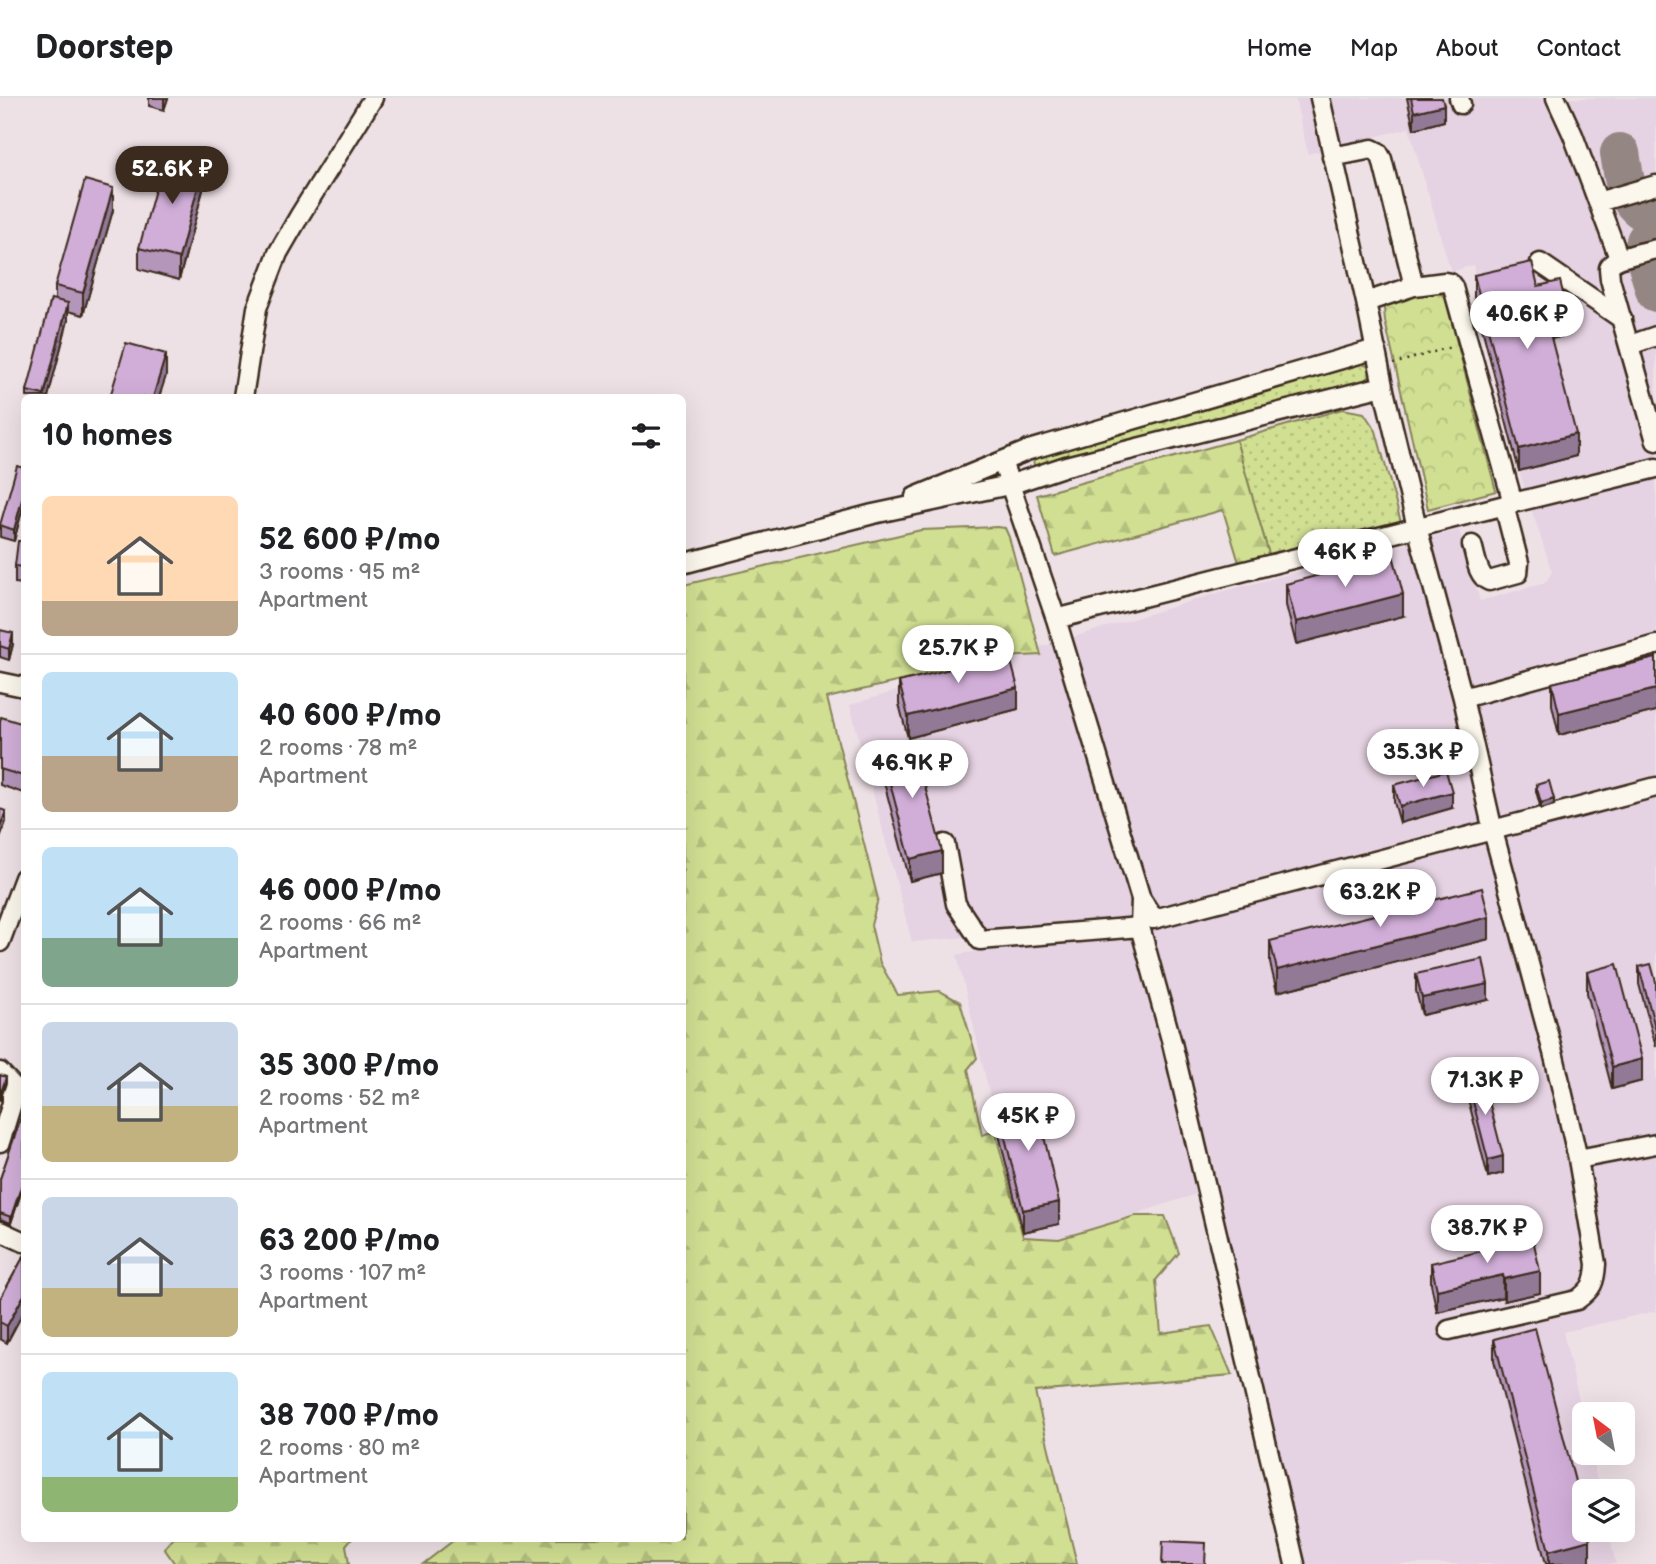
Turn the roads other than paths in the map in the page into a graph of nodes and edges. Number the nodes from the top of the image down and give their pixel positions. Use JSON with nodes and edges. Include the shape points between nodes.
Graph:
{"nodes":[{"id":1,"x":373,"y":98,"type":"edge"},
{"id":2,"x":1320,"y":98,"type":"edge"},
{"id":3,"x":1556,"y":98,"type":"edge"},
{"id":4,"x":1332,"y":157,"type":"junction"},
{"id":5,"x":1656,"y":185,"type":"edge"},
{"id":6,"x":1598,"y":202,"type":"junction"},
{"id":7,"x":1656,"y":249,"type":"edge"},
{"id":8,"x":1619,"y":258,"type":"junction"},
{"id":9,"x":1540,"y":263,"type":"dead end"},
{"id":10,"x":1414,"y":286,"type":"junction"},
{"id":11,"x":1366,"y":302,"type":"junction"},
{"id":12,"x":1622,"y":318,"type":"junction"},
{"id":13,"x":1656,"y":336,"type":"edge"},
{"id":14,"x":1630,"y":345,"type":"junction"},
{"id":15,"x":1376,"y":349,"type":"junction"},
{"id":16,"x":1383,"y":386,"type":"junction"},
{"id":17,"x":243,"y":394,"type":"edge"},
{"id":18,"x":1656,"y":441,"type":"edge"},
{"id":19,"x":1002,"y":461,"type":"junction"},
{"id":20,"x":1656,"y":468,"type":"edge"},
{"id":21,"x":1009,"y":485,"type":"junction"},
{"id":22,"x":1508,"y":504,"type":"junction"},
{"id":23,"x":873,"y":514,"type":"junction"},
{"id":24,"x":1417,"y":527,"type":"junction"},
{"id":25,"x":1472,"y":545,"type":"dead end"},
{"id":26,"x":686,"y":563,"type":"edge"},
{"id":27,"x":1056,"y":619,"type":"junction"},
{"id":28,"x":1656,"y":645,"type":"edge"},
{"id":29,"x":0,"y":682,"type":"edge"},
{"id":30,"x":21,"y":686,"type":"edge"},
{"id":31,"x":1463,"y":698,"type":"junction"},
{"id":32,"x":1656,"y":787,"type":"edge"},
{"id":33,"x":1493,"y":831,"type":"junction"},
{"id":34,"x":945,"y":844,"type":"dead end"},
{"id":35,"x":21,"y":886,"type":"edge"},
{"id":36,"x":1141,"y":899,"type":"junction"},
{"id":37,"x":1140,"y":927,"type":"junction"},
{"id":38,"x":0,"y":942,"type":"edge"},
{"id":39,"x":0,"y":1072,"type":"edge"},
{"id":40,"x":0,"y":1142,"type":"edge"},
{"id":41,"x":1656,"y":1144,"type":"edge"},
{"id":42,"x":1578,"y":1159,"type":"junction"},
{"id":43,"x":0,"y":1231,"type":"edge"},
{"id":44,"x":21,"y":1241,"type":"edge"},
{"id":45,"x":1449,"y":1330,"type":"dead end"},
{"id":46,"x":1295,"y":1564,"type":"edge"}],
"edges":[{"from":1,"to":17,"type":"street","via":[[278,253],[257,308]]},
{"from":2,"to":4,"type":"street"},
{"from":3,"to":6,"type":"street"},
{"from":4,"to":10,"type":"street","via":[[1372,149],[1378,152]]},
{"from":4,"to":11,"type":"street"},
{"from":5,"to":6,"type":"street"},
{"from":6,"to":8,"type":"street"},
{"from":7,"to":8,"type":"street"},
{"from":8,"to":12,"type":"street","via":[[1609,268]]},
{"from":9,"to":12,"type":"street"},
{"from":10,"to":11,"type":"street"},
{"from":10,"to":22,"type":"street","via":[[1450,283],[1453,287]]},
{"from":11,"to":15,"type":"street"},
{"from":12,"to":14,"type":"street"},
{"from":13,"to":14,"type":"street"},
{"from":14,"to":18,"type":"street"},
{"from":15,"to":16,"type":"street"},
{"from":15,"to":19,"type":"street"},
{"from":16,"to":21,"type":"street","via":[[1066,466]]},
{"from":16,"to":24,"type":"street"},
{"from":19,"to":21,"type":"street"},
{"from":19,"to":23,"type":"street"},
{"from":20,"to":22,"type":"street"},
{"from":21,"to":23,"type":"street"},
{"from":21,"to":27,"type":"street"},
{"from":22,"to":24,"type":"street"},
{"from":22,"to":25,"type":"street","via":[[1518,573],[1486,580]]},
{"from":23,"to":26,"type":"street"},
{"from":24,"to":27,"type":"street"},
{"from":24,"to":31,"type":"street"},
{"from":27,"to":36,"type":"street"},
{"from":28,"to":31,"type":"street"},
{"from":29,"to":30,"type":"street"},
{"from":31,"to":33,"type":"street"},
{"from":32,"to":33,"type":"street"},
{"from":33,"to":36,"type":"street","via":[[1154,919]]},
{"from":33,"to":42,"type":"street"},
{"from":34,"to":37,"type":"street","via":[[956,904],[980,940]]},
{"from":35,"to":38,"type":"street"},
{"from":36,"to":37,"type":"street"},
{"from":37,"to":46,"type":"street","via":[[1172,1043]]},
{"from":39,"to":40,"type":"street","via":[[12,1086],[12,1103]]},
{"from":41,"to":42,"type":"street"},
{"from":42,"to":45,"type":"street","via":[[1595,1264],[1589,1291],[1577,1300]]},
{"from":43,"to":44,"type":"street"}]}
